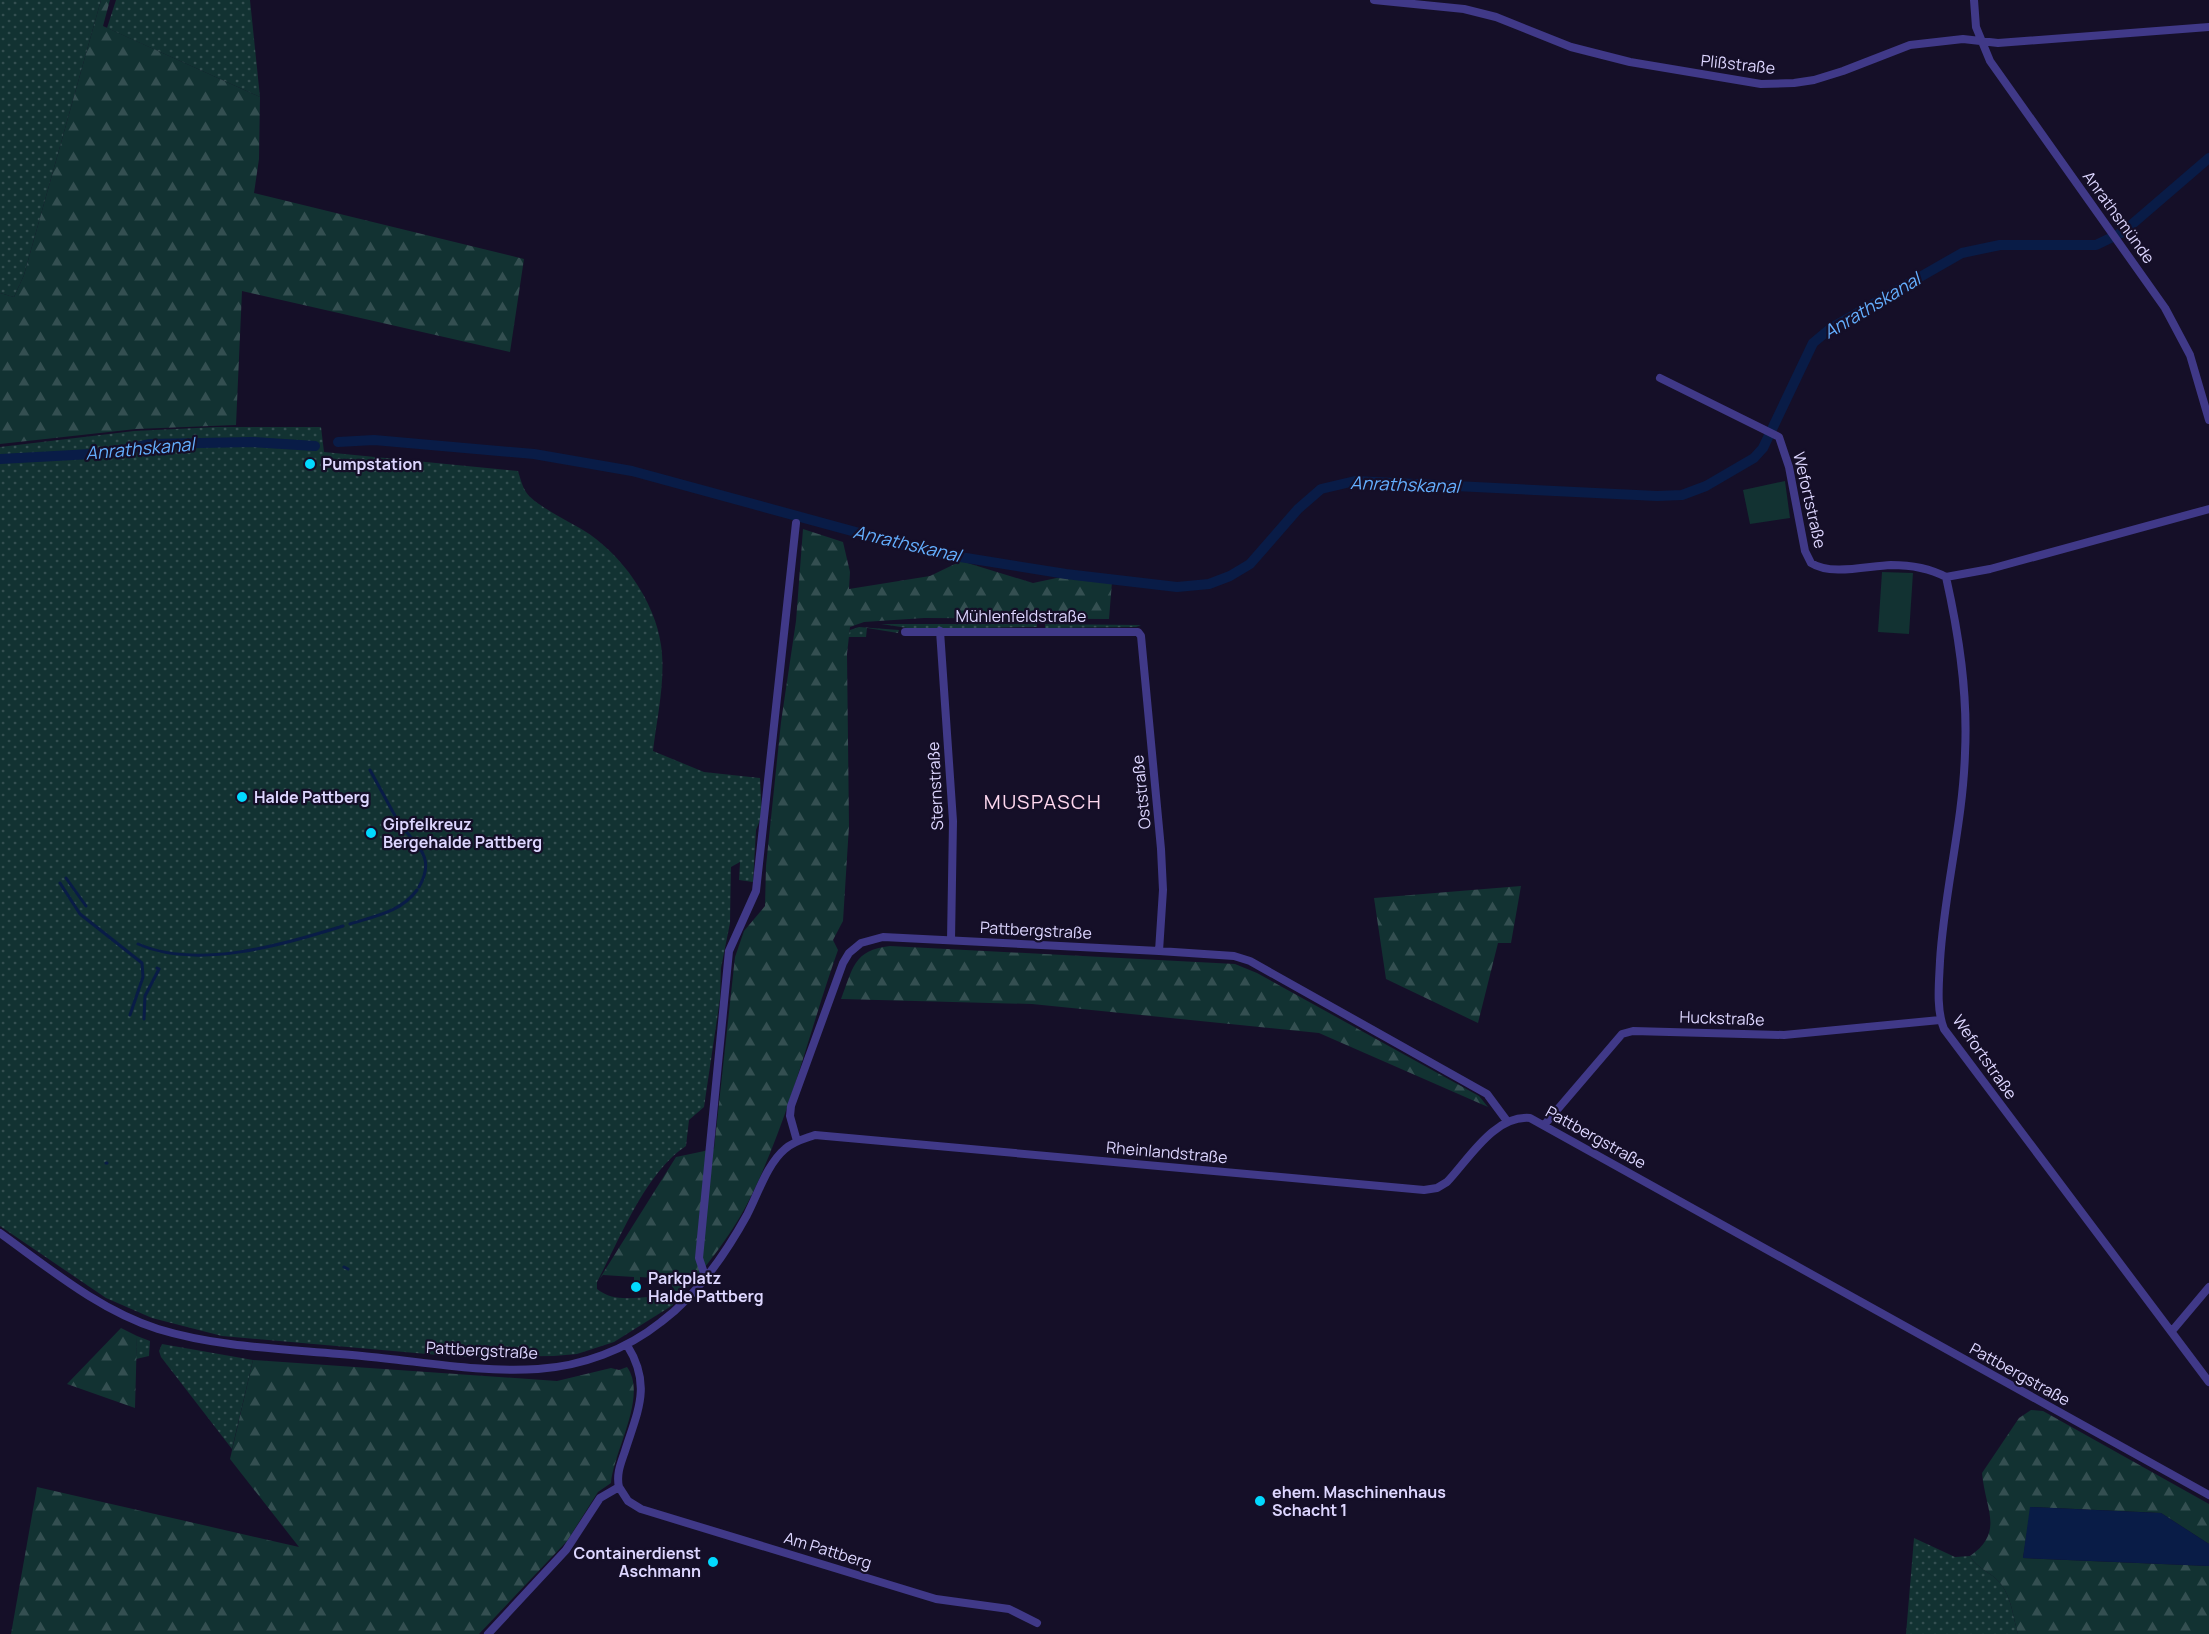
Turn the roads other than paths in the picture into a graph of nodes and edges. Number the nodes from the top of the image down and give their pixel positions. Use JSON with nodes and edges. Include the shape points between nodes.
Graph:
{"nodes":[{"id":1,"x":1374,"y":0,"type":"edge"},
{"id":2,"x":1974,"y":0,"type":"edge"},
{"id":3,"x":2209,"y":27,"type":"edge"},
{"id":4,"x":1981,"y":43,"type":"junction"},
{"id":5,"x":1660,"y":378,"type":"dead end"},
{"id":6,"x":2209,"y":420,"type":"edge"},
{"id":7,"x":2209,"y":509,"type":"edge"},
{"id":8,"x":796,"y":523,"type":"dead end"},
{"id":9,"x":1946,"y":577,"type":"junction"},
{"id":10,"x":940,"y":631,"type":"junction"},
{"id":11,"x":905,"y":632,"type":"dead end"},
{"id":12,"x":1138,"y":632,"type":"joint"},
{"id":13,"x":951,"y":940,"type":"junction"},
{"id":14,"x":1159,"y":951,"type":"junction"},
{"id":15,"x":1940,"y":1020,"type":"junction"},
{"id":16,"x":1508,"y":1121,"type":"junction"},
{"id":17,"x":1545,"y":1125,"type":"junction"},
{"id":18,"x":797,"y":1141,"type":"junction"},
{"id":19,"x":0,"y":1233,"type":"edge"},
{"id":20,"x":705,"y":1276,"type":"junction"},
{"id":21,"x":2209,"y":1287,"type":"edge"},
{"id":22,"x":2172,"y":1331,"type":"junction"},
{"id":23,"x":627,"y":1345,"type":"junction"},
{"id":24,"x":2209,"y":1382,"type":"edge"},
{"id":25,"x":619,"y":1487,"type":"junction"},
{"id":26,"x":2209,"y":1495,"type":"edge"},
{"id":27,"x":1037,"y":1623,"type":"dead end"},
{"id":28,"x":488,"y":1634,"type":"edge"}],
"edges":[{"from":1,"to":4,"type":"street","name":"Plißstraße","via":[[1464,9],[1496,17],[1571,47],[1630,62],[1761,84],[1814,80],[1910,45],[1963,39]]},
{"from":2,"to":4,"type":"street"},
{"from":3,"to":4,"type":"street","name":"Plißstraße"},
{"from":4,"to":6,"type":"street","name":"Anrathsmünde","via":[[2178,331],[2190,355]]},
{"from":5,"to":9,"type":"street","name":"Wefortstraße","via":[[1781,440],[1811,563],[1828,569],[1922,567]]},
{"from":7,"to":9,"type":"street","via":[[1990,569]]},
{"from":8,"to":20,"type":"street","via":[[756,891],[729,951],[699,1258]]},
{"from":9,"to":15,"type":"street","name":"Wefortstraße","via":[[1963,665],[1965,754],[1942,934]]},
{"from":10,"to":11,"type":"street","name":"Mühlenfeldstraße"},
{"from":10,"to":12,"type":"street","name":"Mühlenfeldstraße"},
{"from":10,"to":13,"type":"street","name":"Sternstraße","via":[[953,820]]},
{"from":12,"to":14,"type":"street","name":"Oststraße","via":[[1161,849]]},
{"from":13,"to":14,"type":"street","name":"Pattbergstraße"},
{"from":13,"to":18,"type":"street","name":"Pattbergstraße","via":[[872,938],[849,953],[791,1106]]},
{"from":14,"to":16,"type":"street","name":"Pattbergstraße","via":[[1234,956],[1250,961],[1486,1094]]},
{"from":15,"to":17,"type":"street","name":"Huckstraße","via":[[1784,1035],[1633,1031],[1622,1034]]},
{"from":15,"to":22,"type":"street","name":"Wefortstraße"},
{"from":16,"to":17,"type":"street","name":"Pattbergstraße","via":[[1522,1118]]},
{"from":16,"to":18,"type":"street","name":"Rheinlandstraße","via":[[1447,1182],[1424,1190],[832,1136]]},
{"from":17,"to":26,"type":"street","name":"Pattbergstraße"},
{"from":18,"to":20,"type":"street","name":"Pattbergstraße","via":[[783,1150],[772,1165],[746,1216]]},
{"from":19,"to":23,"type":"street","name":"Pattbergstraße","via":[[87,1296],[122,1315],[209,1342],[537,1369],[578,1363]]},
{"from":20,"to":23,"type":"street","name":"Pattbergstraße","via":[[675,1310]]},
{"from":21,"to":22,"type":"street"},
{"from":22,"to":24,"type":"street","name":"Wefortstraße"},
{"from":23,"to":25,"type":"street","via":[[639,1366],[642,1388],[620,1467]]},
{"from":25,"to":27,"type":"street","name":"Am Pattberg","via":[[628,1501],[641,1509],[936,1599],[1009,1609]]},
{"from":25,"to":28,"type":"street","via":[[600,1498],[566,1550]]}]}
